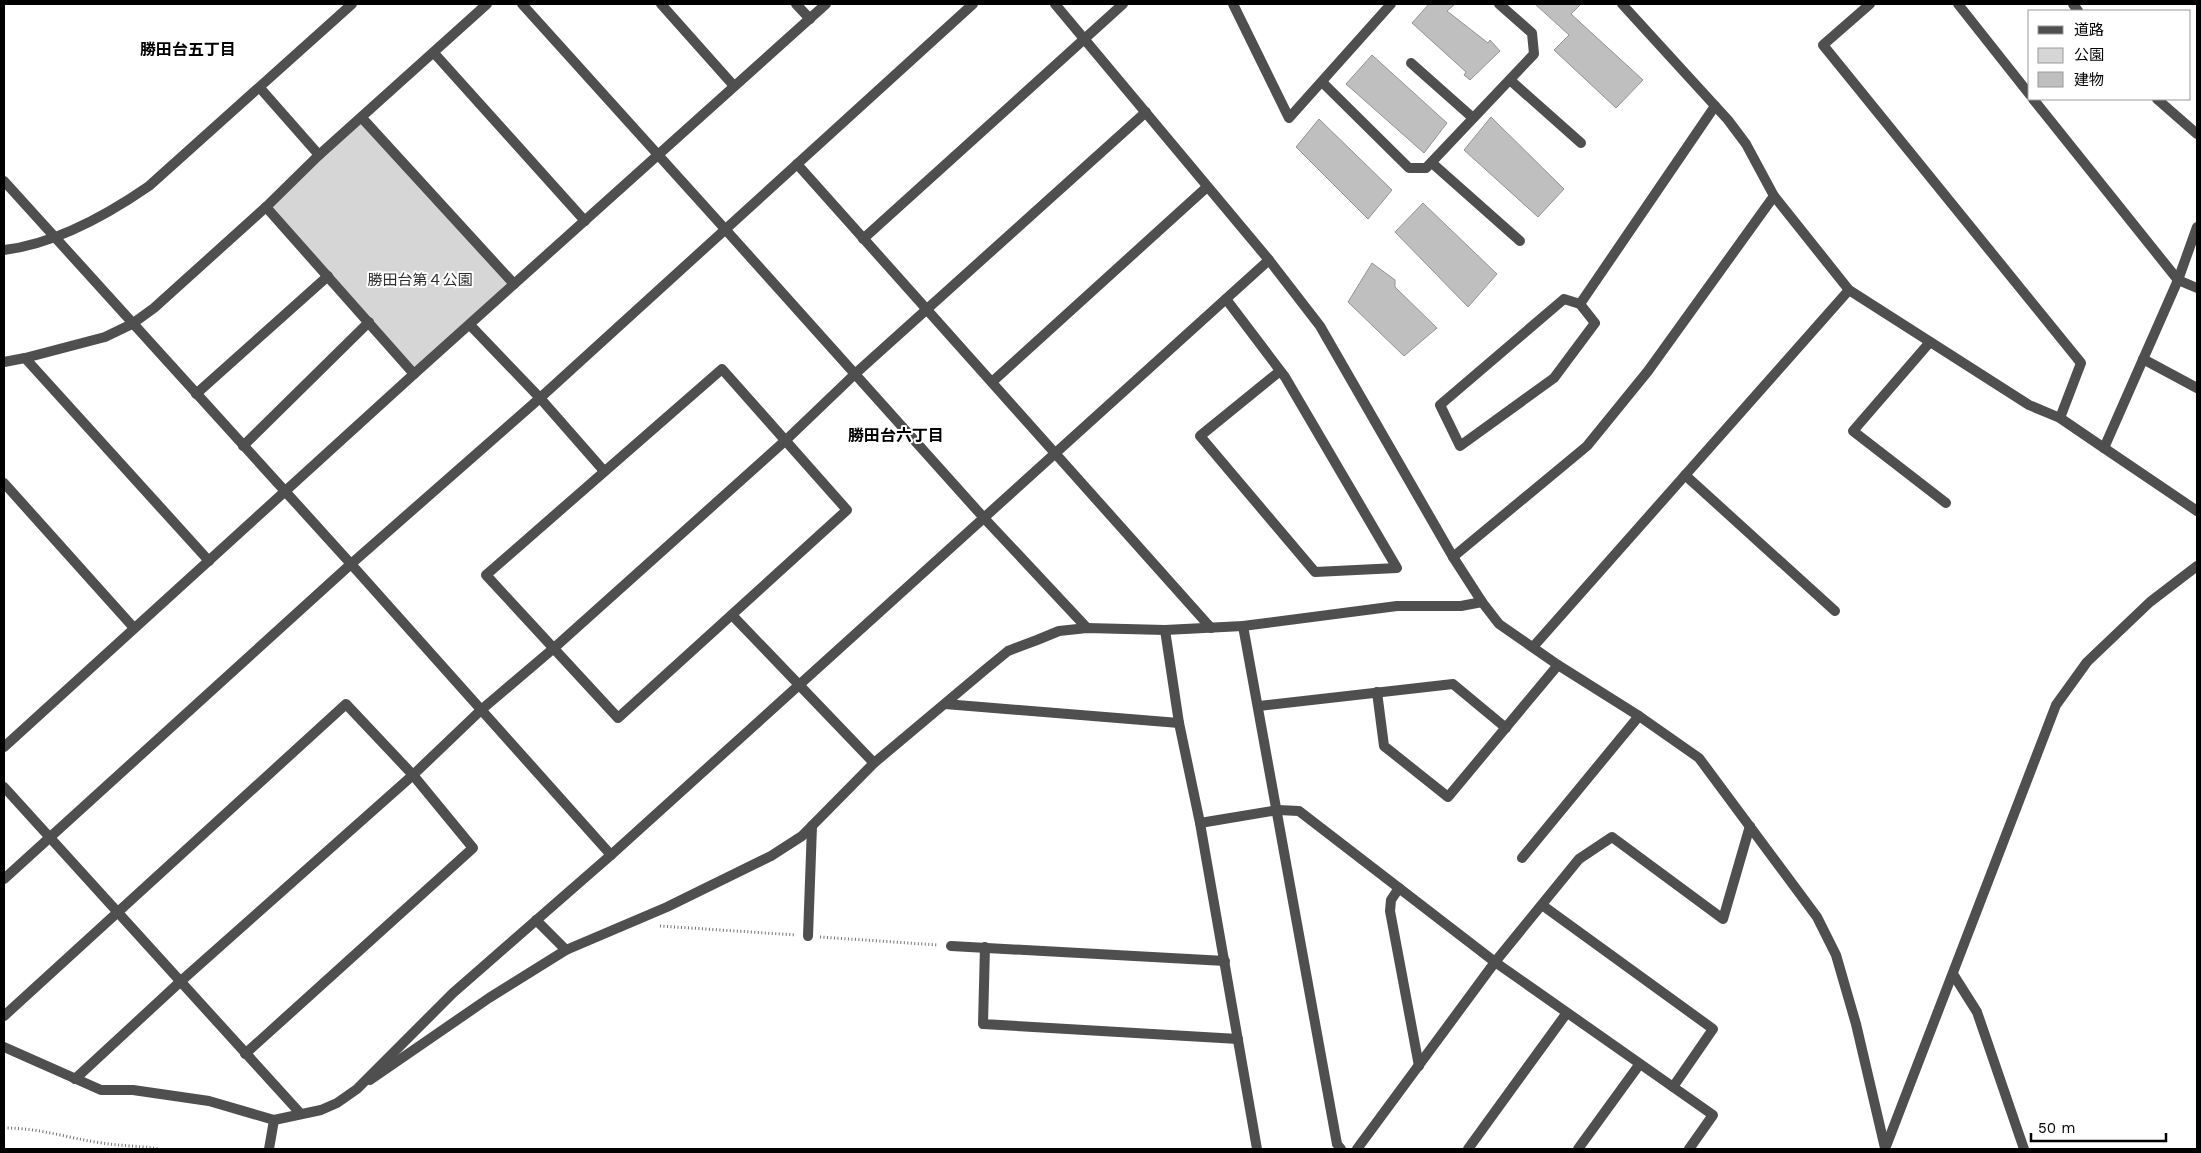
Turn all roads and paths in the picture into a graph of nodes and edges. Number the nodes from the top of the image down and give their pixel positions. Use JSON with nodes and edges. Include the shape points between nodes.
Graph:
{"nodes":[{"id":1,"x":352,"y":4,"type":"edge"},
{"id":2,"x":487,"y":4,"type":"edge"},
{"id":3,"x":522,"y":4,"type":"edge"},
{"id":4,"x":661,"y":4,"type":"edge"},
{"id":5,"x":796,"y":4,"type":"edge"},
{"id":6,"x":826,"y":4,"type":"edge"},
{"id":7,"x":973,"y":4,"type":"edge"},
{"id":8,"x":1054,"y":4,"type":"edge"},
{"id":9,"x":1123,"y":4,"type":"edge"},
{"id":10,"x":1391,"y":4,"type":"edge"},
{"id":11,"x":1499,"y":4,"type":"edge"},
{"id":12,"x":1622,"y":4,"type":"edge"},
{"id":13,"x":1870,"y":4,"type":"edge"},
{"id":14,"x":1958,"y":4,"type":"edge"},
{"id":15,"x":1236,"y":5,"type":"edge"},
{"id":16,"x":810,"y":19,"type":"junction"},
{"id":17,"x":1084,"y":38,"type":"junction"},
{"id":18,"x":434,"y":53,"type":"junction"},
{"id":19,"x":1411,"y":63,"type":"dead end"},
{"id":20,"x":1510,"y":80,"type":"junction"},
{"id":21,"x":1322,"y":82,"type":"junction"},
{"id":22,"x":734,"y":86,"type":"junction"},
{"id":23,"x":260,"y":88,"type":"junction"},
{"id":24,"x":2028,"y":92,"type":"edge"},
{"id":25,"x":2034,"y":100,"type":"edge"},
{"id":26,"x":2158,"y":100,"type":"edge"},
{"id":27,"x":1715,"y":106,"type":"junction"},
{"id":28,"x":1146,"y":112,"type":"junction"},
{"id":29,"x":362,"y":118,"type":"junction"},
{"id":30,"x":1473,"y":118,"type":"junction"},
{"id":31,"x":2197,"y":134,"type":"edge"},
{"id":32,"x":1581,"y":143,"type":"dead end"},
{"id":33,"x":319,"y":155,"type":"junction"},
{"id":34,"x":658,"y":156,"type":"junction"},
{"id":35,"x":1432,"y":163,"type":"junction"},
{"id":36,"x":797,"y":164,"type":"junction"},
{"id":37,"x":4,"y":181,"type":"edge"},
{"id":38,"x":1208,"y":187,"type":"junction"},
{"id":39,"x":1774,"y":196,"type":"junction"},
{"id":40,"x":266,"y":207,"type":"junction"},
{"id":41,"x":585,"y":221,"type":"junction"},
{"id":42,"x":2197,"y":227,"type":"edge"},
{"id":43,"x":725,"y":229,"type":"junction"},
{"id":44,"x":54,"y":238,"type":"junction"},
{"id":45,"x":863,"y":239,"type":"junction"},
{"id":46,"x":1520,"y":241,"type":"dead end"},
{"id":47,"x":4,"y":250,"type":"edge"},
{"id":48,"x":1269,"y":260,"type":"junction"},
{"id":49,"x":328,"y":276,"type":"junction"},
{"id":50,"x":2178,"y":280,"type":"junction"},
{"id":51,"x":514,"y":284,"type":"junction"},
{"id":52,"x":2197,"y":288,"type":"edge"},
{"id":53,"x":1849,"y":290,"type":"junction"},
{"id":54,"x":1226,"y":299,"type":"junction"},
{"id":55,"x":1580,"y":304,"type":"junction"},
{"id":56,"x":927,"y":311,"type":"junction"},
{"id":57,"x":369,"y":322,"type":"junction"},
{"id":58,"x":132,"y":324,"type":"junction"},
{"id":59,"x":470,"y":325,"type":"junction"},
{"id":60,"x":1930,"y":342,"type":"junction"},
{"id":61,"x":25,"y":358,"type":"junction"},
{"id":62,"x":2143,"y":359,"type":"junction"},
{"id":63,"x":4,"y":362,"type":"edge"},
{"id":64,"x":1280,"y":371,"type":"junction"},
{"id":65,"x":856,"y":373,"type":"junction"},
{"id":66,"x":414,"y":374,"type":"junction"},
{"id":67,"x":992,"y":382,"type":"junction"},
{"id":68,"x":2197,"y":388,"type":"edge"},
{"id":69,"x":196,"y":394,"type":"junction"},
{"id":70,"x":540,"y":398,"type":"junction"},
{"id":71,"x":2060,"y":418,"type":"junction"},
{"id":72,"x":786,"y":440,"type":"junction"},
{"id":73,"x":243,"y":446,"type":"junction"},
{"id":74,"x":2104,"y":448,"type":"junction"},
{"id":75,"x":1057,"y":453,"type":"junction"},
{"id":76,"x":604,"y":471,"type":"junction"},
{"id":77,"x":1685,"y":475,"type":"junction"},
{"id":78,"x":4,"y":483,"type":"edge"},
{"id":79,"x":285,"y":492,"type":"junction"},
{"id":80,"x":1946,"y":503,"type":"dead end"},
{"id":81,"x":2197,"y":511,"type":"edge"},
{"id":82,"x":984,"y":518,"type":"junction"},
{"id":83,"x":1453,"y":557,"type":"junction"},
{"id":84,"x":209,"y":561,"type":"junction"},
{"id":85,"x":351,"y":564,"type":"junction"},
{"id":86,"x":2197,"y":566,"type":"edge"},
{"id":87,"x":1482,"y":602,"type":"junction"},
{"id":88,"x":1835,"y":611,"type":"dead end"},
{"id":89,"x":732,"y":615,"type":"junction"},
{"id":90,"x":1244,"y":626,"type":"junction"},
{"id":91,"x":134,"y":628,"type":"junction"},
{"id":92,"x":1087,"y":628,"type":"junction"},
{"id":93,"x":1211,"y":628,"type":"junction"},
{"id":94,"x":1165,"y":630,"type":"junction"},
{"id":95,"x":1533,"y":647,"type":"junction"},
{"id":96,"x":554,"y":648,"type":"junction"},
{"id":97,"x":1558,"y":665,"type":"junction"},
{"id":98,"x":800,"y":684,"type":"junction"},
{"id":99,"x":1377,"y":692,"type":"junction"},
{"id":100,"x":945,"y":704,"type":"junction"},
{"id":101,"x":1259,"y":706,"type":"junction"},
{"id":102,"x":481,"y":710,"type":"junction"},
{"id":103,"x":1639,"y":716,"type":"junction"},
{"id":104,"x":1179,"y":723,"type":"junction"},
{"id":105,"x":1506,"y":728,"type":"junction"},
{"id":106,"x":4,"y":747,"type":"edge"},
{"id":107,"x":874,"y":762,"type":"junction"},
{"id":108,"x":413,"y":775,"type":"junction"},
{"id":109,"x":4,"y":787,"type":"edge"},
{"id":110,"x":1278,"y":810,"type":"junction"},
{"id":111,"x":1200,"y":824,"type":"junction"},
{"id":112,"x":812,"y":826,"type":"junction"},
{"id":113,"x":1750,"y":826,"type":"junction"},
{"id":114,"x":49,"y":838,"type":"junction"},
{"id":115,"x":610,"y":855,"type":"junction"},
{"id":116,"x":1522,"y":858,"type":"dead end"},
{"id":117,"x":4,"y":879,"type":"edge"},
{"id":118,"x":1399,"y":888,"type":"junction"},
{"id":119,"x":1542,"y":904,"type":"junction"},
{"id":120,"x":117,"y":913,"type":"junction"},
{"id":121,"x":536,"y":920,"type":"junction"},
{"id":122,"x":655,"y":926,"type":"dead end"},
{"id":123,"x":808,"y":936,"type":"junction"},
{"id":124,"x":951,"y":946,"type":"joint"},
{"id":125,"x":985,"y":948,"type":"junction"},
{"id":126,"x":566,"y":950,"type":"junction"},
{"id":127,"x":1225,"y":961,"type":"junction"},
{"id":128,"x":1495,"y":962,"type":"junction"},
{"id":129,"x":1953,"y":974,"type":"junction"},
{"id":130,"x":181,"y":981,"type":"junction"},
{"id":131,"x":1566,"y":1014,"type":"junction"},
{"id":132,"x":4,"y":1016,"type":"edge"},
{"id":133,"x":1238,"y":1039,"type":"junction"},
{"id":134,"x":4,"y":1046,"type":"edge"},
{"id":135,"x":245,"y":1054,"type":"junction"},
{"id":136,"x":1639,"y":1065,"type":"junction"},
{"id":137,"x":1419,"y":1066,"type":"junction"},
{"id":138,"x":75,"y":1079,"type":"junction"},
{"id":139,"x":1673,"y":1087,"type":"junction"},
{"id":140,"x":357,"y":1089,"type":"junction"},
{"id":141,"x":300,"y":1113,"type":"junction"},
{"id":142,"x":274,"y":1120,"type":"junction"},
{"id":143,"x":4,"y":1128,"type":"edge"},
{"id":144,"x":160,"y":1149,"type":"edge"},
{"id":145,"x":269,"y":1149,"type":"edge"},
{"id":146,"x":1257,"y":1149,"type":"edge"},
{"id":147,"x":1341,"y":1149,"type":"edge"},
{"id":148,"x":1357,"y":1149,"type":"edge"},
{"id":149,"x":1468,"y":1149,"type":"edge"},
{"id":150,"x":1578,"y":1149,"type":"edge"},
{"id":151,"x":1689,"y":1149,"type":"edge"},
{"id":152,"x":1885,"y":1149,"type":"edge"},
{"id":153,"x":2024,"y":1149,"type":"edge"}],
"edges":[{"from":1,"to":23,"type":"street"},
{"from":2,"to":18,"type":"street"},
{"from":3,"to":34,"type":"street"},
{"from":4,"to":22,"type":"street"},
{"from":5,"to":16,"type":"street"},
{"from":6,"to":16,"type":"street"},
{"from":7,"to":36,"type":"street"},
{"from":8,"to":17,"type":"street"},
{"from":9,"to":17,"type":"street"},
{"from":10,"to":21,"type":"street"},
{"from":11,"to":20,"type":"street","via":[[1532,32],[1534,54]]},
{"from":12,"to":27,"type":"street"},
{"from":13,"to":71,"type":"street","via":[[1822,45],[2081,363]]},
{"from":14,"to":24,"type":"street"},
{"from":15,"to":21,"type":"street","via":[[1289,118]]},
{"from":16,"to":22,"type":"street"},
{"from":17,"to":28,"type":"street"},
{"from":17,"to":45,"type":"street"},
{"from":18,"to":29,"type":"street"},
{"from":18,"to":41,"type":"street"},
{"from":19,"to":30,"type":"street"},
{"from":20,"to":30,"type":"street"},
{"from":20,"to":32,"type":"street"},
{"from":21,"to":35,"type":"street","via":[[1409,168],[1426,168]]},
{"from":22,"to":34,"type":"street"},
{"from":23,"to":33,"type":"street"},
{"from":23,"to":44,"type":"street","via":[[149,186],[98,217]]},
{"from":25,"to":50,"type":"street"},
{"from":26,"to":31,"type":"street"},
{"from":27,"to":39,"type":"street","via":[[1746,144]]},
{"from":27,"to":55,"type":"street"},
{"from":28,"to":38,"type":"street"},
{"from":28,"to":56,"type":"street"},
{"from":29,"to":33,"type":"street"},
{"from":29,"to":51,"type":"street"},
{"from":30,"to":35,"type":"street"},
{"from":33,"to":40,"type":"street"},
{"from":34,"to":41,"type":"street"},
{"from":34,"to":43,"type":"street"},
{"from":35,"to":46,"type":"street"},
{"from":36,"to":43,"type":"street"},
{"from":36,"to":45,"type":"street"},
{"from":37,"to":44,"type":"street"},
{"from":38,"to":48,"type":"street"},
{"from":38,"to":67,"type":"street"},
{"from":39,"to":53,"type":"street"},
{"from":39,"to":83,"type":"street","via":[[1648,370],[1587,446]]},
{"from":40,"to":49,"type":"street"},
{"from":40,"to":58,"type":"street"},
{"from":41,"to":51,"type":"street"},
{"from":42,"to":50,"type":"street"},
{"from":43,"to":65,"type":"street"},
{"from":43,"to":70,"type":"street"},
{"from":44,"to":47,"type":"street"},
{"from":44,"to":58,"type":"street"},
{"from":45,"to":56,"type":"street"},
{"from":48,"to":54,"type":"street"},
{"from":48,"to":83,"type":"street","via":[[1320,326]]},
{"from":49,"to":57,"type":"street"},
{"from":49,"to":69,"type":"street"},
{"from":50,"to":52,"type":"street"},
{"from":50,"to":62,"type":"street"},
{"from":51,"to":59,"type":"street"},
{"from":53,"to":60,"type":"street"},
{"from":53,"to":77,"type":"street"},
{"from":54,"to":64,"type":"street"},
{"from":54,"to":75,"type":"street"},
{"from":55,"to":55,"type":"street","via":[[1594,323],[1554,378],[1460,446],[1440,405],[1564,299]]},
{"from":56,"to":65,"type":"street"},
{"from":56,"to":67,"type":"street"},
{"from":57,"to":66,"type":"street"},
{"from":57,"to":73,"type":"street"},
{"from":58,"to":61,"type":"street","via":[[105,337]]},
{"from":58,"to":69,"type":"street"},
{"from":59,"to":66,"type":"street"},
{"from":59,"to":70,"type":"street"},
{"from":60,"to":71,"type":"street","via":[[2029,405]]},
{"from":60,"to":80,"type":"street","via":[[1853,431]]},
{"from":61,"to":63,"type":"street"},
{"from":61,"to":84,"type":"street"},
{"from":62,"to":68,"type":"street"},
{"from":62,"to":74,"type":"street"},
{"from":64,"to":64,"type":"street","via":[[1285,377],[1397,568],[1315,572],[1200,436]]},
{"from":65,"to":72,"type":"street"},
{"from":65,"to":82,"type":"street"},
{"from":66,"to":79,"type":"street"},
{"from":67,"to":75,"type":"street"},
{"from":69,"to":73,"type":"street"},
{"from":70,"to":76,"type":"street"},
{"from":70,"to":85,"type":"street"},
{"from":71,"to":74,"type":"street"},
{"from":72,"to":76,"type":"street","via":[[722,369]]},
{"from":72,"to":89,"type":"street","via":[[847,510]]},
{"from":72,"to":96,"type":"street"},
{"from":73,"to":79,"type":"street"},
{"from":74,"to":81,"type":"street"},
{"from":75,"to":82,"type":"street"},
{"from":75,"to":93,"type":"street"},
{"from":76,"to":96,"type":"street","via":[[486,575]]},
{"from":77,"to":88,"type":"street"},
{"from":77,"to":95,"type":"street"},
{"from":78,"to":91,"type":"street"},
{"from":79,"to":84,"type":"street"},
{"from":79,"to":85,"type":"street"},
{"from":82,"to":92,"type":"street"},
{"from":82,"to":98,"type":"street"},
{"from":83,"to":87,"type":"street"},
{"from":84,"to":91,"type":"street"},
{"from":85,"to":102,"type":"street"},
{"from":85,"to":114,"type":"street"},
{"from":86,"to":129,"type":"street","via":[[2150,602],[2087,662],[2056,705]]},
{"from":87,"to":90,"type":"street","via":[[1461,606],[1397,606]]},
{"from":87,"to":95,"type":"street","via":[[1499,624]]},
{"from":89,"to":96,"type":"street","via":[[618,718]]},
{"from":89,"to":98,"type":"street"},
{"from":90,"to":93,"type":"street"},
{"from":90,"to":101,"type":"street"},
{"from":91,"to":106,"type":"street"},
{"from":92,"to":94,"type":"street"},
{"from":92,"to":100,"type":"street","via":[[1059,631],[1008,652]]},
{"from":93,"to":94,"type":"street"},
{"from":94,"to":104,"type":"street"},
{"from":95,"to":97,"type":"street"},
{"from":96,"to":102,"type":"street"},
{"from":97,"to":103,"type":"street"},
{"from":97,"to":105,"type":"street"},
{"from":98,"to":107,"type":"street"},
{"from":98,"to":115,"type":"street"},
{"from":99,"to":101,"type":"street"},
{"from":99,"to":105,"type":"street","via":[[1453,684]]},
{"from":99,"to":105,"type":"street","via":[[1384,746],[1448,797]]},
{"from":100,"to":104,"type":"street"},
{"from":100,"to":107,"type":"street"},
{"from":101,"to":110,"type":"street"},
{"from":102,"to":108,"type":"street"},
{"from":102,"to":115,"type":"street"},
{"from":103,"to":113,"type":"street","via":[[1699,758]]},
{"from":103,"to":116,"type":"street"},
{"from":104,"to":111,"type":"street"},
{"from":107,"to":112,"type":"street"},
{"from":108,"to":120,"type":"street","via":[[346,704]]},
{"from":108,"to":130,"type":"street"},
{"from":108,"to":135,"type":"street","via":[[473,848]]},
{"from":109,"to":114,"type":"street"},
{"from":110,"to":111,"type":"street"},
{"from":110,"to":118,"type":"street","via":[[1299,811]]},
{"from":110,"to":147,"type":"street"},
{"from":111,"to":127,"type":"street"},
{"from":112,"to":123,"type":"street"},
{"from":112,"to":126,"type":"street","via":[[771,856],[667,907]]},
{"from":113,"to":119,"type":"street","via":[[1723,919],[1612,837],[1579,859]]},
{"from":113,"to":152,"type":"street","via":[[1817,917],[1836,955]]},
{"from":114,"to":117,"type":"street"},
{"from":114,"to":120,"type":"street"},
{"from":115,"to":121,"type":"street"},
{"from":118,"to":128,"type":"street"},
{"from":118,"to":137,"type":"street","via":[[1391,900],[1390,911]]},
{"from":119,"to":128,"type":"street"},
{"from":119,"to":139,"type":"street","via":[[1713,1029]]},
{"from":120,"to":130,"type":"street"},
{"from":120,"to":132,"type":"street"},
{"from":121,"to":126,"type":"street"},
{"from":121,"to":140,"type":"street","via":[[453,993]]},
{"from":122,"to":123,"type":"path"},
{"from":123,"to":124,"type":"path"},
{"from":124,"to":125,"type":"street"},
{"from":125,"to":127,"type":"street"},
{"from":125,"to":133,"type":"street","via":[[983,1024]]},
{"from":126,"to":140,"type":"street","via":[[489,998]]},
{"from":127,"to":133,"type":"street"},
{"from":128,"to":131,"type":"street"},
{"from":128,"to":137,"type":"street"},
{"from":129,"to":152,"type":"street"},
{"from":129,"to":153,"type":"street","via":[[1977,1012]]},
{"from":130,"to":135,"type":"street"},
{"from":130,"to":138,"type":"street"},
{"from":131,"to":136,"type":"street"},
{"from":131,"to":149,"type":"street"},
{"from":133,"to":146,"type":"street"},
{"from":134,"to":138,"type":"street"},
{"from":135,"to":141,"type":"street"},
{"from":136,"to":139,"type":"street"},
{"from":136,"to":150,"type":"street"},
{"from":137,"to":148,"type":"street"},
{"from":138,"to":142,"type":"street","via":[[100,1090],[133,1090],[208,1100]]},
{"from":139,"to":151,"type":"street","via":[[1713,1115]]},
{"from":140,"to":141,"type":"street","via":[[329,1106]]},
{"from":141,"to":142,"type":"street"},
{"from":142,"to":145,"type":"street"},
{"from":143,"to":144,"type":"path","via":[[34,1129],[102,1143]]}]}
